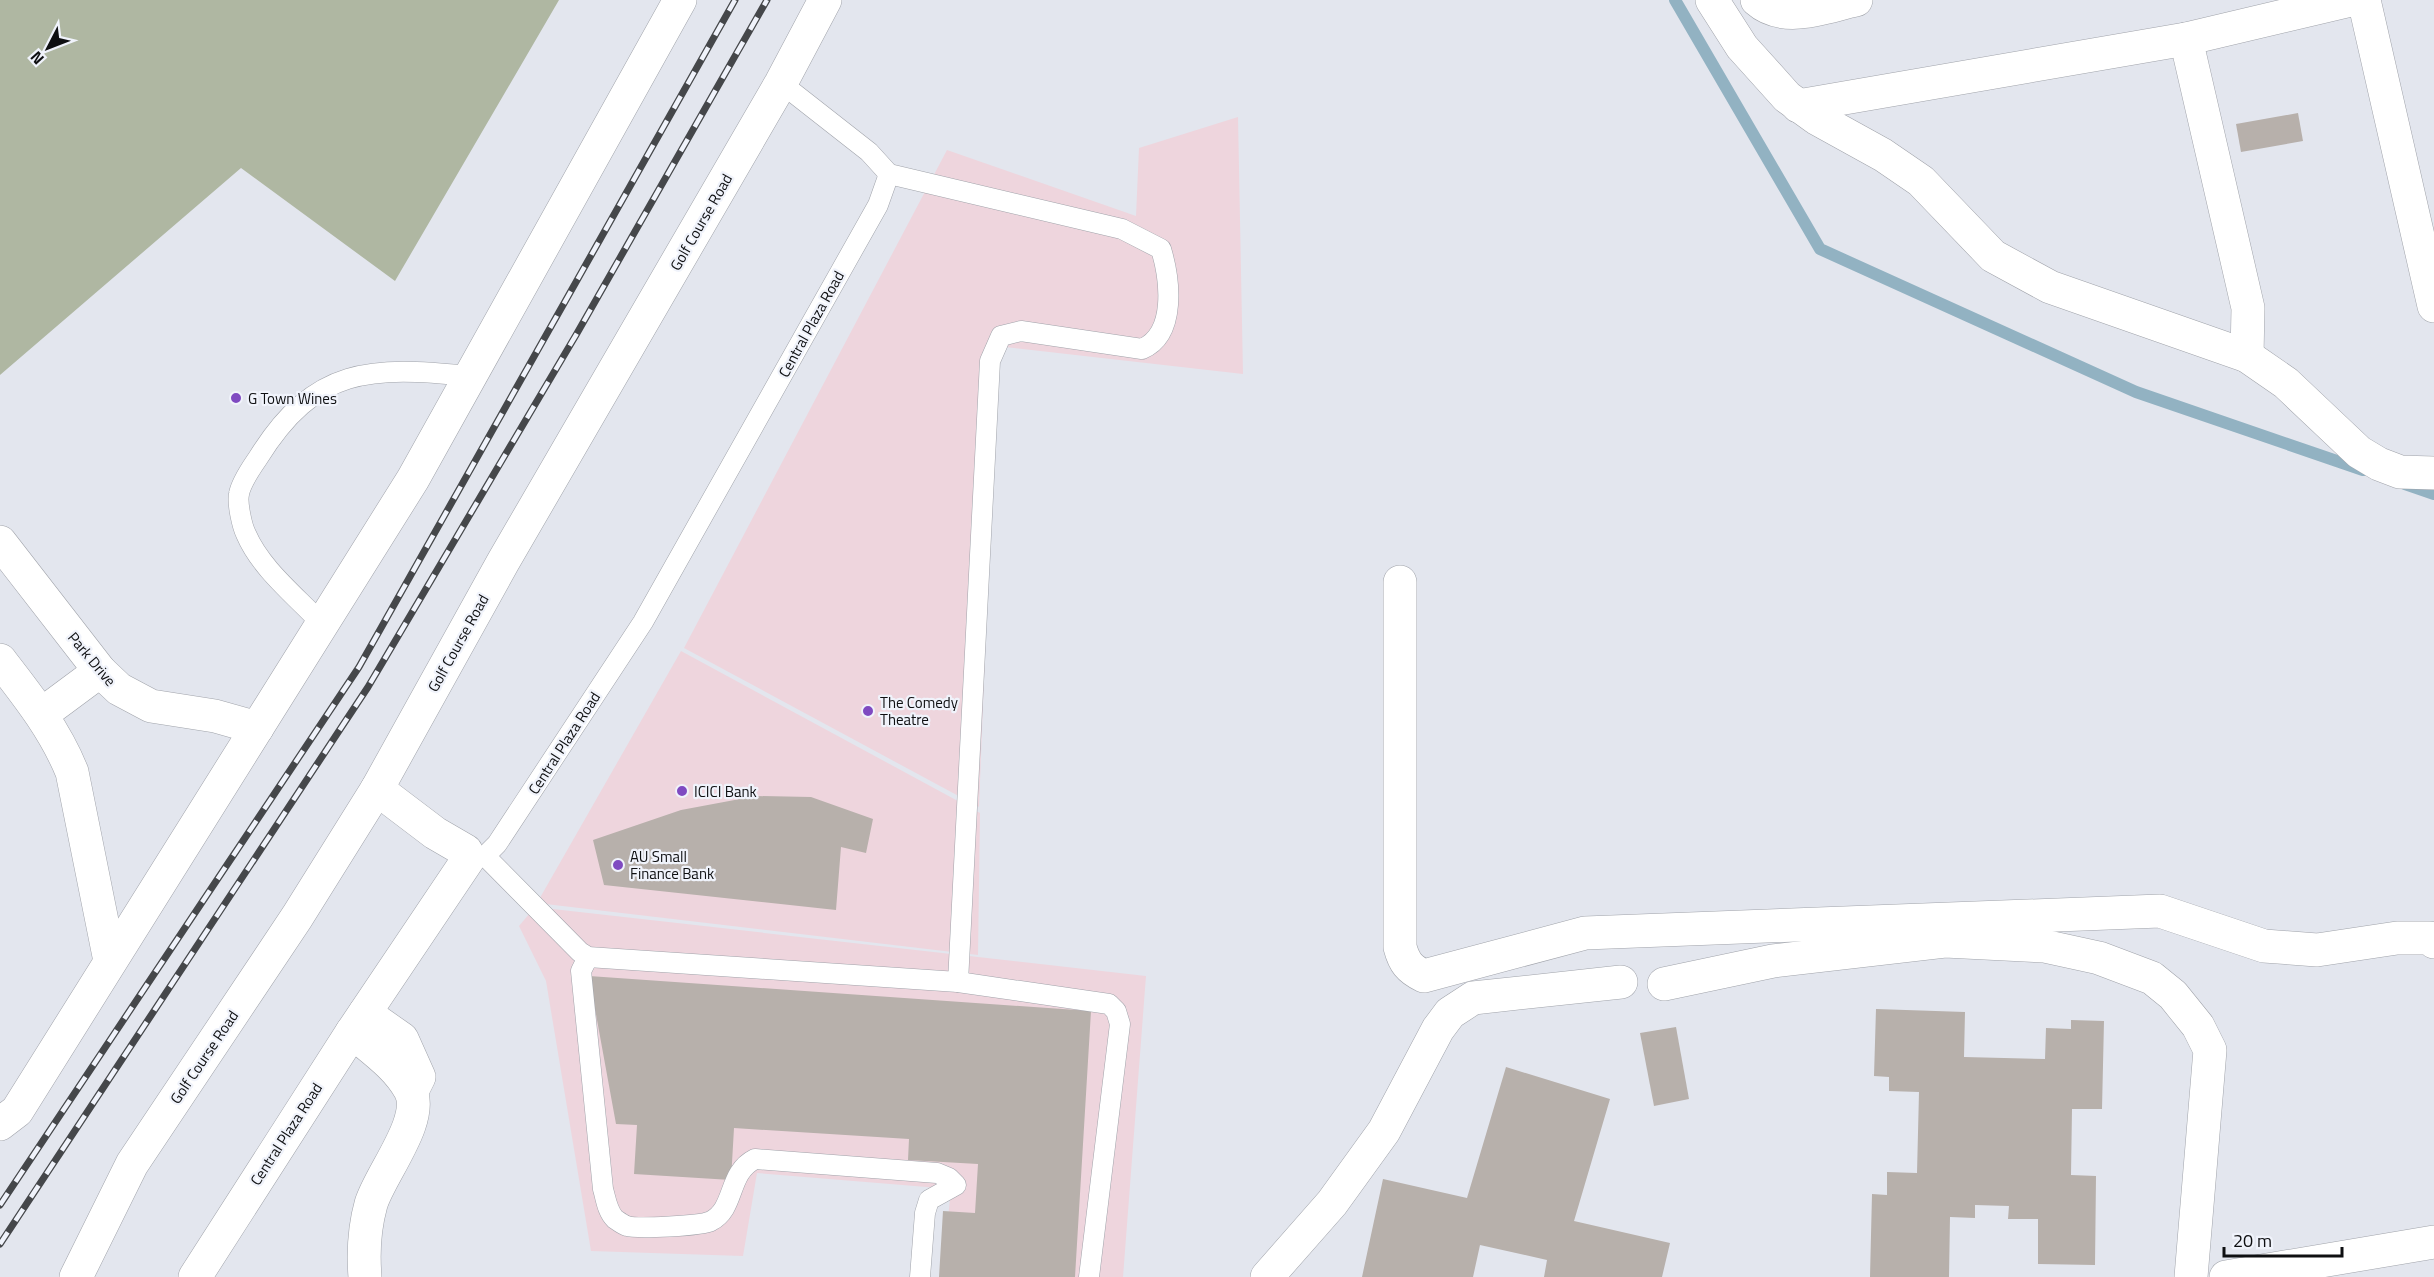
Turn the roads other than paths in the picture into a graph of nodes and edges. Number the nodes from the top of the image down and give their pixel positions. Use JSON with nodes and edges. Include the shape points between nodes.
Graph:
{"nodes":[{"id":1,"x":680,"y":0,"type":"edge"},
{"id":2,"x":825,"y":0,"type":"edge"},
{"id":3,"x":1712,"y":0,"type":"edge"},
{"id":4,"x":1757,"y":0,"type":"edge"},
{"id":5,"x":1856,"y":0,"type":"edge"},
{"id":6,"x":2351,"y":0,"type":"edge"},
{"id":7,"x":2364,"y":0,"type":"edge"},
{"id":8,"x":2186,"y":39,"type":"junction"},
{"id":9,"x":781,"y":83,"type":"junction"},
{"id":10,"x":1798,"y":106,"type":"junction"},
{"id":11,"x":888,"y":174,"type":"junction"},
{"id":12,"x":2434,"y":306,"type":"edge"},
{"id":13,"x":2247,"y":356,"type":"junction"},
{"id":14,"x":470,"y":376,"type":"junction"},
{"id":15,"x":2434,"y":473,"type":"edge"},
{"id":16,"x":0,"y":542,"type":"edge"},
{"id":17,"x":1400,"y":582,"type":"dead end"},
{"id":18,"x":322,"y":624,"type":"junction"},
{"id":19,"x":0,"y":660,"type":"edge"},
{"id":20,"x":100,"y":671,"type":"junction"},
{"id":21,"x":42,"y":714,"type":"junction"},
{"id":22,"x":257,"y":728,"type":"junction"},
{"id":23,"x":377,"y":789,"type":"junction"},
{"id":24,"x":477,"y":857,"type":"junction"},
{"id":25,"x":2434,"y":942,"type":"edge"},
{"id":26,"x":588,"y":957,"type":"junction"},
{"id":27,"x":110,"y":961,"type":"junction"},
{"id":28,"x":958,"y":982,"type":"junction"},
{"id":29,"x":1621,"y":982,"type":"dead end"},
{"id":30,"x":1664,"y":984,"type":"dead end"},
{"id":31,"x":358,"y":1022,"type":"junction"},
{"id":32,"x":6,"y":1124,"type":"edge"},
{"id":33,"x":132,"y":1164,"type":"junction"},
{"id":34,"x":2434,"y":1242,"type":"edge"},
{"id":35,"x":54,"y":1277,"type":"edge"},
{"id":36,"x":76,"y":1277,"type":"edge"},
{"id":37,"x":195,"y":1277,"type":"edge"},
{"id":38,"x":365,"y":1277,"type":"edge"},
{"id":39,"x":920,"y":1277,"type":"edge"},
{"id":40,"x":1089,"y":1277,"type":"edge"},
{"id":41,"x":1267,"y":1277,"type":"edge"},
{"id":42,"x":2191,"y":1277,"type":"edge"},
{"id":43,"x":2226,"y":1277,"type":"edge"}],
"edges":[{"from":1,"to":14,"type":"street"},
{"from":2,"to":9,"type":"street","name":"Golf Course Road"},
{"from":3,"to":10,"type":"street","via":[[1762,71]]},
{"from":4,"to":5,"type":"street","via":[[1770,10],[1790,14]]},
{"from":6,"to":8,"type":"street"},
{"from":7,"to":12,"type":"street"},
{"from":8,"to":10,"type":"street"},
{"from":8,"to":13,"type":"street","via":[[2248,308]]},
{"from":9,"to":11,"type":"lane","via":[[869,152]]},
{"from":9,"to":23,"type":"street","name":"Golf Course Road","via":[[503,562]]},
{"from":10,"to":13,"type":"street","via":[[1921,181],[1993,256],[2050,287]]},
{"from":11,"to":24,"type":"lane","name":"Central Plaza Road","via":[[878,205],[643,622],[497,844]]},
{"from":11,"to":28,"type":"lane","via":[[1122,229],[1161,249],[1168,274],[1166,318],[1154,344],[1142,349],[1011,332],[1001,336],[990,362]]},
{"from":13,"to":15,"type":"street","via":[[2286,383],[2359,452],[2400,472]]},
{"from":14,"to":18,"type":"street","via":[[413,478]]},
{"from":14,"to":18,"type":"lane","via":[[404,369],[341,381],[309,398],[272,436],[254,465],[238,494],[245,532],[260,560]]},
{"from":16,"to":20,"type":"street","name":"Park Drive"},
{"from":17,"to":25,"type":"street","via":[[1400,946],[1403,959],[1424,976],[1585,933],[2160,911],[2264,946],[2317,950],[2397,938],[2430,938]]},
{"from":18,"to":22,"type":"street"},
{"from":19,"to":21,"type":"street"},
{"from":20,"to":21,"type":"street"},
{"from":20,"to":22,"type":"street","name":"Park Drive","via":[[119,689],[152,706],[215,716]]},
{"from":21,"to":27,"type":"street","via":[[61,744],[72,772]]},
{"from":22,"to":27,"type":"street"},
{"from":23,"to":24,"type":"street","via":[[435,833]]},
{"from":23,"to":33,"type":"street","name":"Golf Course Road","via":[[297,917]]},
{"from":24,"to":26,"type":"lane"},
{"from":24,"to":31,"type":"street","name":"Central Plaza Road"},
{"from":26,"to":28,"type":"lane"},
{"from":26,"to":39,"type":"lane","via":[[581,971],[602,1178],[609,1210],[616,1220],[628,1226],[710,1221],[728,1200],[736,1175],[755,1159],[937,1173],[956,1185],[929,1200]]},
{"from":27,"to":32,"type":"street"},
{"from":28,"to":40,"type":"lane","via":[[1096,1000],[1116,1011],[1120,1024]]},
{"from":29,"to":41,"type":"street","via":[[1473,998],[1450,1013],[1384,1131],[1332,1203]]},
{"from":30,"to":42,"type":"street","via":[[1773,961],[1945,941],[2044,946],[2099,958],[2152,978],[2192,1018],[2210,1050]]},
{"from":31,"to":37,"type":"street","name":"Central Plaza Road"},
{"from":31,"to":38,"type":"street","via":[[402,1039],[418,1077],[411,1092],[414,1116],[371,1203],[363,1246]]},
{"from":33,"to":35,"type":"street"},
{"from":33,"to":36,"type":"street","name":"Golf Course Road"},
{"from":34,"to":43,"type":"street"}]}
